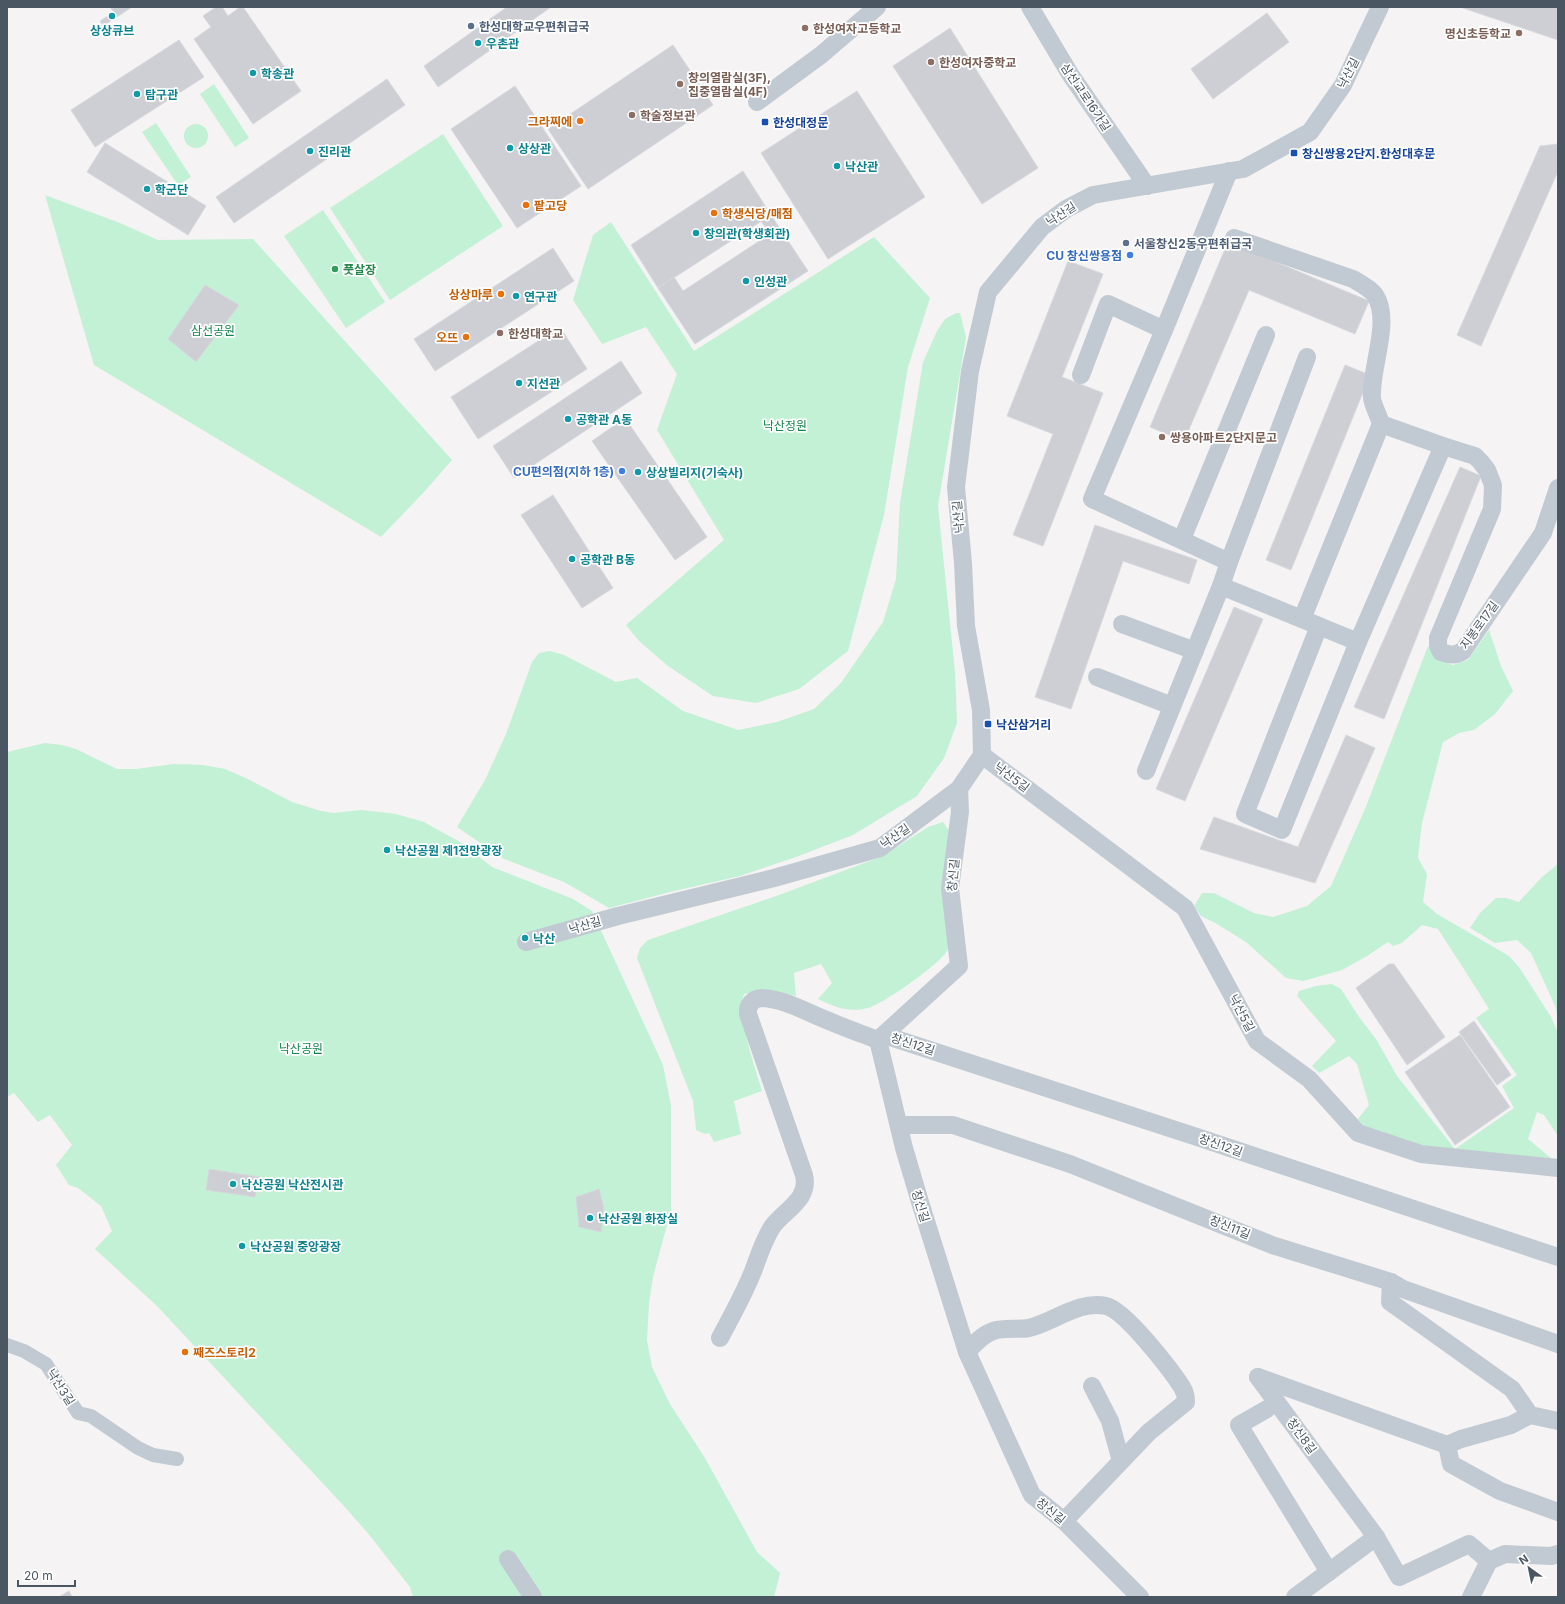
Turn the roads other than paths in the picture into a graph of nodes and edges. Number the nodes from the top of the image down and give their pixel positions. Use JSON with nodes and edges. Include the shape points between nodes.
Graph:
{"nodes":[{"id":1,"x":877,"y":7,"type":"edge"},
{"id":2,"x":1030,"y":7,"type":"edge"},
{"id":3,"x":1380,"y":7,"type":"edge"},
{"id":4,"x":756,"y":102,"type":"dead end"},
{"id":5,"x":1229,"y":171,"type":"junction"},
{"id":6,"x":1146,"y":186,"type":"junction"},
{"id":7,"x":1234,"y":238,"type":"dead end"},
{"id":8,"x":1164,"y":330,"type":"junction"},
{"id":9,"x":1266,"y":335,"type":"dead end"},
{"id":10,"x":1307,"y":357,"type":"dead end"},
{"id":11,"x":1081,"y":375,"type":"dead end"},
{"id":12,"x":1382,"y":424,"type":"junction"},
{"id":13,"x":1443,"y":446,"type":"junction"},
{"id":14,"x":1558,"y":488,"type":"edge"},
{"id":15,"x":1182,"y":539,"type":"junction"},
{"id":16,"x":1229,"y":562,"type":"junction"},
{"id":17,"x":1221,"y":586,"type":"junction"},
{"id":18,"x":1302,"y":619,"type":"junction"},
{"id":19,"x":1122,"y":624,"type":"dead end"},
{"id":20,"x":1320,"y":626,"type":"junction"},
{"id":21,"x":1358,"y":642,"type":"junction"},
{"id":22,"x":1195,"y":651,"type":"junction"},
{"id":23,"x":1097,"y":677,"type":"dead end"},
{"id":24,"x":1172,"y":706,"type":"junction"},
{"id":25,"x":982,"y":755,"type":"junction"},
{"id":26,"x":1146,"y":770,"type":"dead end"},
{"id":27,"x":959,"y":789,"type":"junction"},
{"id":28,"x":526,"y":942,"type":"dead end"},
{"id":29,"x":881,"y":1037,"type":"junction"},
{"id":30,"x":899,"y":1125,"type":"junction"},
{"id":31,"x":1558,"y":1168,"type":"edge"},
{"id":32,"x":1558,"y":1257,"type":"edge"},
{"id":33,"x":1391,"y":1282,"type":"junction"},
{"id":34,"x":720,"y":1338,"type":"dead end"},
{"id":35,"x":7,"y":1344,"type":"edge"},
{"id":36,"x":1558,"y":1344,"type":"edge"},
{"id":37,"x":967,"y":1352,"type":"junction"},
{"id":38,"x":1092,"y":1386,"type":"dead end"},
{"id":39,"x":1267,"y":1409,"type":"dead end"},
{"id":40,"x":1530,"y":1415,"type":"junction"},
{"id":41,"x":1558,"y":1421,"type":"edge"},
{"id":42,"x":1448,"y":1445,"type":"junction"},
{"id":43,"x":177,"y":1459,"type":"dead end"},
{"id":44,"x":1121,"y":1461,"type":"junction"},
{"id":45,"x":1558,"y":1512,"type":"edge"},
{"id":46,"x":1064,"y":1521,"type":"junction"},
{"id":47,"x":1376,"y":1537,"type":"junction"},
{"id":48,"x":1558,"y":1554,"type":"edge"},
{"id":49,"x":508,"y":1559,"type":"dead end"},
{"id":50,"x":1489,"y":1561,"type":"junction"},
{"id":51,"x":1329,"y":1572,"type":"junction"},
{"id":52,"x":533,"y":1597,"type":"edge"},
{"id":53,"x":1140,"y":1597,"type":"edge"},
{"id":54,"x":1295,"y":1597,"type":"edge"},
{"id":55,"x":1471,"y":1597,"type":"edge"}],
"edges":[{"from":1,"to":4,"type":"street","via":[[821,55]]},
{"from":2,"to":6,"type":"street","name":"삼선교로16가길","via":[[1070,74]]},
{"from":3,"to":5,"type":"street","name":"낙산길","via":[[1343,85],[1310,132],[1243,169]]},
{"from":5,"to":6,"type":"street","name":"낙산길"},
{"from":5,"to":8,"type":"street"},
{"from":6,"to":25,"type":"street","name":"낙산길","via":[[1093,195],[1066,209],[1042,227],[988,292],[970,371],[956,487],[966,626],[981,710]]},
{"from":7,"to":12,"type":"street","via":[[1353,279],[1375,295],[1380,306],[1382,327],[1372,398]]},
{"from":8,"to":11,"type":"street","via":[[1108,304]]},
{"from":8,"to":15,"type":"street","via":[[1092,498]]},
{"from":9,"to":15,"type":"street"},
{"from":10,"to":16,"type":"street"},
{"from":12,"to":13,"type":"street"},
{"from":12,"to":18,"type":"street"},
{"from":13,"to":14,"type":"street","name":"지봉로17길","via":[[1475,456],[1487,470],[1492,485],[1492,509],[1438,638],[1441,652],[1449,655],[1463,651],[1543,533]]},
{"from":13,"to":21,"type":"street"},
{"from":15,"to":16,"type":"street"},
{"from":16,"to":17,"type":"street"},
{"from":17,"to":18,"type":"street"},
{"from":17,"to":22,"type":"street"},
{"from":18,"to":20,"type":"street"},
{"from":19,"to":22,"type":"street"},
{"from":20,"to":21,"type":"street"},
{"from":20,"to":21,"type":"street","via":[[1245,814],[1282,830]]},
{"from":22,"to":24,"type":"street"},
{"from":23,"to":24,"type":"street"},
{"from":24,"to":26,"type":"street"},
{"from":25,"to":27,"type":"street","name":"낙산길"},
{"from":25,"to":31,"type":"street","name":"낙산5길","via":[[1185,908],[1257,1041],[1309,1079],[1358,1133],[1421,1154]]},
{"from":27,"to":28,"type":"street","name":"낙산길","via":[[880,848]]},
{"from":27,"to":29,"type":"street","name":"창신길","via":[[960,812],[950,888],[959,966]]},
{"from":29,"to":30,"type":"street","name":"창신길"},
{"from":29,"to":32,"type":"street","name":"창신12길","via":[[1197,1137]]},
{"from":29,"to":34,"type":"street","name":"창신12길","via":[[830,1022],[788,1004],[761,998],[749,1005],[748,1014],[806,1185],[797,1202],[766,1236],[746,1287]]},
{"from":30,"to":33,"type":"street","name":"창신11길","via":[[953,1125],[1070,1164],[1272,1245]]},
{"from":30,"to":37,"type":"street","name":"창신길"},
{"from":33,"to":36,"type":"street","name":"창신11길","via":[[1403,1289]]},
{"from":33,"to":40,"type":"street","via":[[1390,1302],[1512,1389]]},
{"from":35,"to":43,"type":"street","name":"낙산3길","via":[[46,1364],[78,1413],[92,1416],[138,1448],[153,1455]]},
{"from":37,"to":44,"type":"street","via":[[983,1336],[991,1332],[1035,1326],[1090,1304],[1108,1306],[1117,1311],[1157,1353],[1186,1395],[1186,1402],[1149,1432]]},
{"from":37,"to":46,"type":"street","name":"창신길","via":[[1032,1495]]},
{"from":38,"to":44,"type":"street","via":[[1110,1421]]},
{"from":39,"to":51,"type":"street","via":[[1239,1425]]},
{"from":40,"to":41,"type":"street"},
{"from":40,"to":42,"type":"street","via":[[1511,1425]]},
{"from":42,"to":45,"type":"street","via":[[1451,1464],[1500,1491]]},
{"from":42,"to":47,"type":"street","name":"창신8길","via":[[1258,1377]]},
{"from":44,"to":46,"type":"street"},
{"from":46,"to":53,"type":"street","name":"창신길"},
{"from":47,"to":50,"type":"street","name":"창신8길","via":[[1399,1577],[1469,1544]]},
{"from":47,"to":51,"type":"street"},
{"from":48,"to":50,"type":"street","via":[[1505,1554]]},
{"from":49,"to":52,"type":"street"},
{"from":50,"to":55,"type":"street"},
{"from":51,"to":54,"type":"street"}]}
